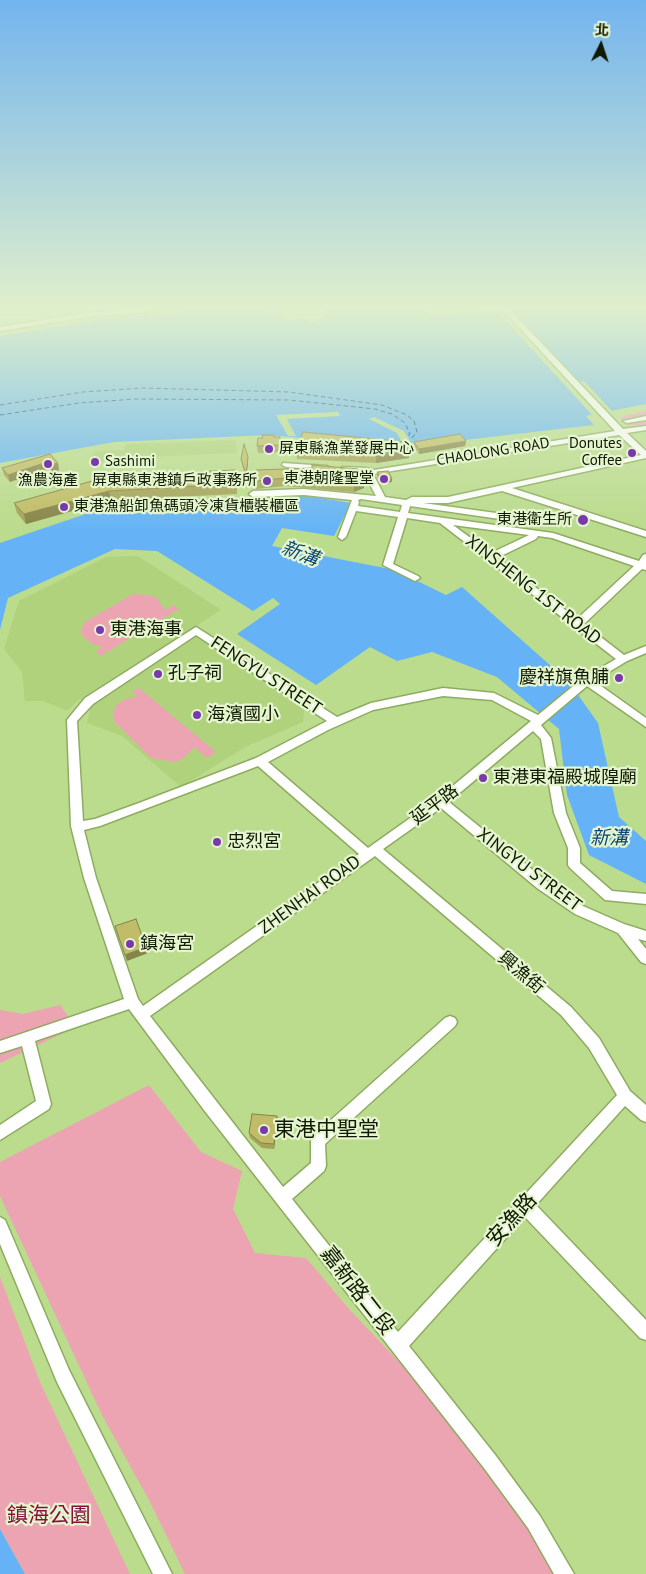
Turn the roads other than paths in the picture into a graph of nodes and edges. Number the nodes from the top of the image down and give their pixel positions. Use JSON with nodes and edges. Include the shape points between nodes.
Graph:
{"nodes":[{"id":1,"x":574,"y":383,"type":"edge"},
{"id":2,"x":606,"y":418,"type":"junction"},
{"id":3,"x":646,"y":418,"type":"edge"},
{"id":4,"x":627,"y":422,"type":"dead end"},
{"id":5,"x":646,"y":428,"type":"edge"},
{"id":6,"x":621,"y":431,"type":"junction"},
{"id":7,"x":592,"y":433,"type":"junction"},
{"id":8,"x":646,"y":456,"type":"edge"},
{"id":9,"x":286,"y":465,"type":"dead end"},
{"id":10,"x":366,"y":470,"type":"junction"},
{"id":11,"x":500,"y":488,"type":"junction"},
{"id":12,"x":253,"y":494,"type":"dead end"},
{"id":13,"x":382,"y":499,"type":"junction"},
{"id":14,"x":355,"y":503,"type":"junction"},
{"id":15,"x":407,"y":503,"type":"junction"},
{"id":16,"x":447,"y":505,"type":"junction"},
{"id":17,"x":574,"y":511,"type":"junction"},
{"id":18,"x":404,"y":514,"type":"junction"},
{"id":19,"x":443,"y":521,"type":"junction"},
{"id":20,"x":534,"y":533,"type":"junction"},
{"id":21,"x":646,"y":534,"type":"edge"},
{"id":22,"x":342,"y":537,"type":"dead end"},
{"id":23,"x":491,"y":557,"type":"junction"},
{"id":24,"x":644,"y":563,"type":"edge"},
{"id":25,"x":415,"y":578,"type":"dead end"},
{"id":26,"x":577,"y":625,"type":"junction"},
{"id":27,"x":646,"y":649,"type":"edge"},
{"id":28,"x":623,"y":659,"type":"junction"},
{"id":29,"x":587,"y":681,"type":"junction"},
{"id":30,"x":540,"y":720,"type":"junction"},
{"id":31,"x":336,"y":722,"type":"junction"},
{"id":32,"x":646,"y":723,"type":"edge"},
{"id":33,"x":260,"y":761,"type":"junction"},
{"id":34,"x":441,"y":802,"type":"junction"},
{"id":35,"x":77,"y":826,"type":"junction"},
{"id":36,"x":371,"y":852,"type":"junction"},
{"id":37,"x":646,"y":899,"type":"edge"},
{"id":38,"x":622,"y":929,"type":"junction"},
{"id":39,"x":646,"y":936,"type":"edge"},
{"id":40,"x":646,"y":958,"type":"edge"},
{"id":41,"x":137,"y":1008,"type":"junction"},
{"id":42,"x":450,"y":1022,"type":"dead end"},
{"id":43,"x":27,"y":1038,"type":"junction"},
{"id":44,"x":0,"y":1047,"type":"edge"},
{"id":45,"x":624,"y":1096,"type":"junction"},
{"id":46,"x":646,"y":1115,"type":"edge"},
{"id":47,"x":0,"y":1133,"type":"edge"},
{"id":48,"x":283,"y":1197,"type":"junction"},
{"id":49,"x":525,"y":1205,"type":"junction"},
{"id":50,"x":0,"y":1225,"type":"edge"},
{"id":51,"x":646,"y":1332,"type":"edge"},
{"id":52,"x":399,"y":1344,"type":"junction"},
{"id":53,"x":163,"y":1574,"type":"edge"},
{"id":54,"x":565,"y":1574,"type":"edge"}],
"edges":[{"from":1,"to":2,"type":"street"},
{"from":2,"to":6,"type":"street"},
{"from":2,"to":7,"type":"street","via":[[601,428]]},
{"from":3,"to":4,"type":"street"},
{"from":5,"to":6,"type":"street","name":"CHAOLONG ROAD"},
{"from":6,"to":7,"type":"street","name":"CHAOLONG ROAD"},
{"from":6,"to":8,"type":"street"},
{"from":6,"to":10,"type":"street","name":"CHAOLONG ROAD","via":[[374,472]]},
{"from":7,"to":10,"type":"street","name":"CHAOLONG ROAD","via":[[454,453]]},
{"from":8,"to":11,"type":"street"},
{"from":9,"to":10,"type":"street","name":"CHAOLONG ROAD"},
{"from":10,"to":13,"type":"street"},
{"from":11,"to":16,"type":"street"},
{"from":11,"to":17,"type":"street"},
{"from":12,"to":14,"type":"street","via":[[304,492]]},
{"from":13,"to":14,"type":"street","via":[[359,496]]},
{"from":13,"to":15,"type":"street"},
{"from":14,"to":18,"type":"street"},
{"from":14,"to":22,"type":"street"},
{"from":15,"to":16,"type":"street"},
{"from":15,"to":18,"type":"street"},
{"from":16,"to":17,"type":"street","via":[[542,522]]},
{"from":16,"to":19,"type":"street"},
{"from":17,"to":21,"type":"street"},
{"from":18,"to":19,"type":"street"},
{"from":18,"to":25,"type":"street","via":[[388,565]]},
{"from":19,"to":20,"type":"street"},
{"from":19,"to":23,"type":"street","name":"XINSHENG 1ST ROAD"},
{"from":20,"to":23,"type":"street","via":[[533,537]]},
{"from":20,"to":24,"type":"street"},
{"from":23,"to":26,"type":"street","name":"XINSHENG 1ST ROAD"},
{"from":24,"to":26,"type":"street"},
{"from":26,"to":28,"type":"street","name":"XINSHENG 1ST ROAD"},
{"from":27,"to":28,"type":"street","name":"延平路"},
{"from":28,"to":29,"type":"street","name":"延平路"},
{"from":29,"to":30,"type":"street","name":"延平路"},
{"from":29,"to":32,"type":"street"},
{"from":30,"to":31,"type":"street","name":"FENGYU STREET","via":[[494,697],[442,692],[371,707]]},
{"from":30,"to":34,"type":"street","name":"延平路"},
{"from":30,"to":37,"type":"street","via":[[560,814],[574,848],[574,865],[609,896]]},
{"from":31,"to":33,"type":"street","name":"FENGYU STREET"},
{"from":31,"to":35,"type":"street","name":"FENGYU STREET","via":[[196,630],[89,702],[72,720]]},
{"from":33,"to":35,"type":"street","via":[[144,806],[96,823]]},
{"from":33,"to":36,"type":"street","name":"ZHENHAI ROAD"},
{"from":34,"to":36,"type":"street","name":"延平路"},
{"from":34,"to":38,"type":"street","name":"XINGYU STREET","via":[[541,884],[579,910]]},
{"from":35,"to":41,"type":"street","via":[[90,878]]},
{"from":36,"to":41,"type":"street","name":"ZHENHAI ROAD"},
{"from":36,"to":45,"type":"street","name":"興漁街","via":[[566,1011],[594,1043]]},
{"from":38,"to":39,"type":"street","name":"XINGYU STREET"},
{"from":38,"to":40,"type":"street","name":"XINGYU STREET"},
{"from":41,"to":43,"type":"street","name":"ZHENHAI ROAD"},
{"from":41,"to":48,"type":"street","name":"嘉新路二段"},
{"from":42,"to":48,"type":"street","via":[[318,1141],[319,1166]]},
{"from":43,"to":44,"type":"street","name":"ZHENHAI ROAD"},
{"from":43,"to":47,"type":"street","via":[[44,1104]]},
{"from":45,"to":46,"type":"street","name":"興漁街"},
{"from":45,"to":49,"type":"street","name":"安漁路"},
{"from":48,"to":52,"type":"street","name":"嘉新路二段"},
{"from":49,"to":51,"type":"street"},
{"from":49,"to":52,"type":"street","name":"安漁路"},
{"from":50,"to":53,"type":"street","via":[[63,1376]]},
{"from":52,"to":54,"type":"street","name":"嘉新路二段","via":[[534,1522]]}]}
